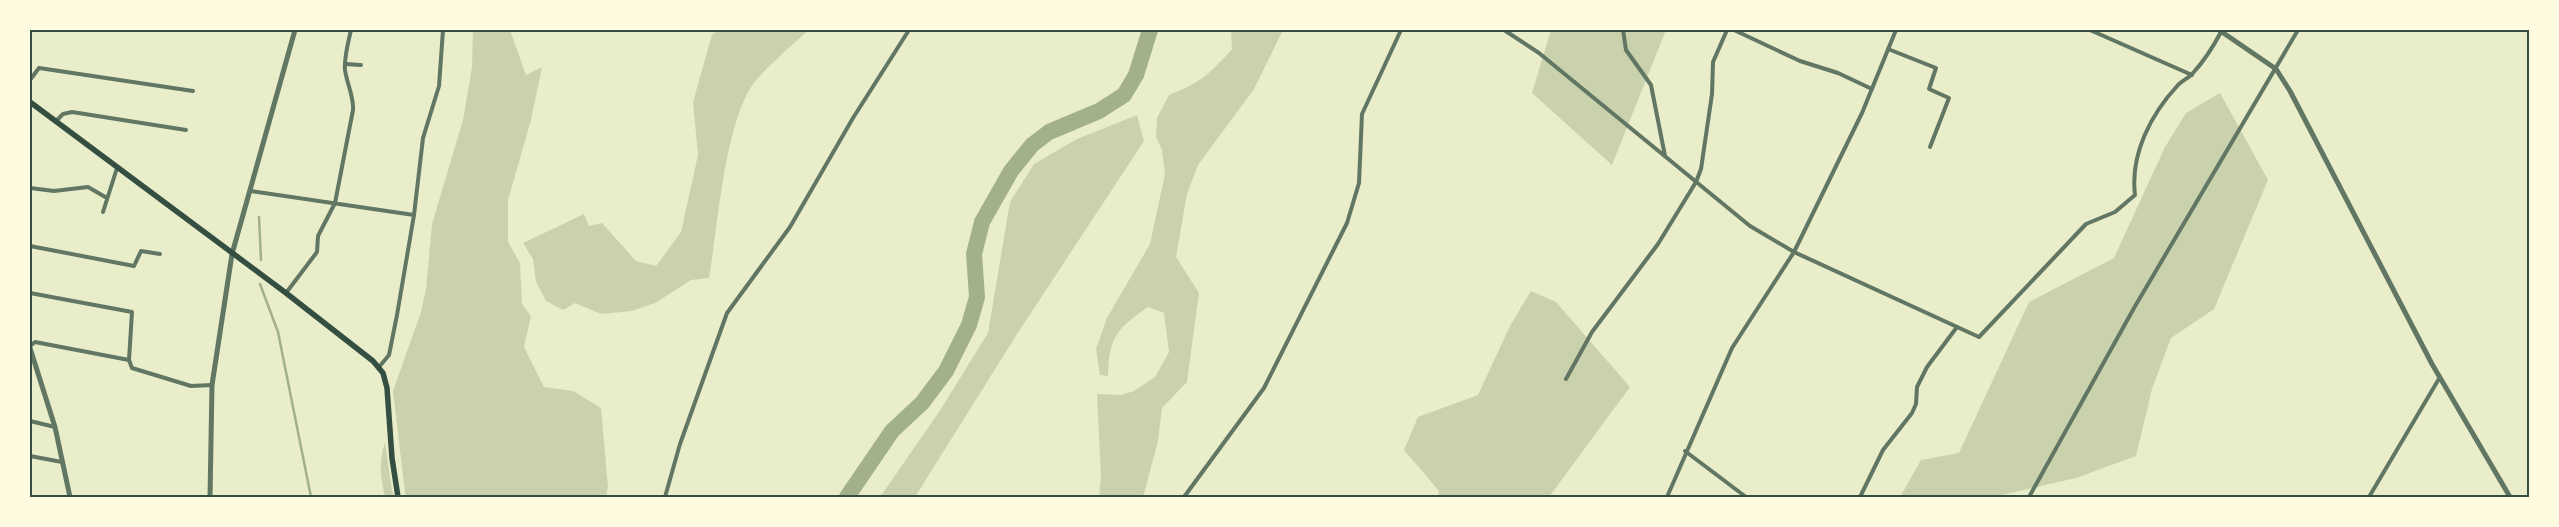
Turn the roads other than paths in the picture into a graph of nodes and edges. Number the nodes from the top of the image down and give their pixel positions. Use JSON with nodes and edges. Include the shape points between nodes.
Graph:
{"nodes":[{"id":1,"x":295,"y":30,"type":"edge"},
{"id":2,"x":351,"y":30,"type":"edge"},
{"id":3,"x":443,"y":30,"type":"edge"},
{"id":4,"x":909,"y":30,"type":"edge"},
{"id":5,"x":1401,"y":30,"type":"edge"},
{"id":6,"x":1504,"y":30,"type":"edge"},
{"id":7,"x":1624,"y":30,"type":"edge"},
{"id":8,"x":1727,"y":30,"type":"edge"},
{"id":9,"x":1734,"y":30,"type":"edge"},
{"id":10,"x":1896,"y":30,"type":"edge"},
{"id":11,"x":2090,"y":30,"type":"edge"},
{"id":12,"x":2298,"y":30,"type":"edge"},
{"id":13,"x":2220,"y":31,"type":"edge"},
{"id":14,"x":1888,"y":48,"type":"junction"},
{"id":15,"x":345,"y":64,"type":"junction"},
{"id":16,"x":361,"y":65,"type":"dead end"},
{"id":17,"x":2276,"y":69,"type":"junction"},
{"id":18,"x":2192,"y":75,"type":"junction"},
{"id":19,"x":30,"y":80,"type":"edge"},
{"id":20,"x":1872,"y":89,"type":"junction"},
{"id":21,"x":193,"y":91,"type":"dead end"},
{"id":22,"x":30,"y":102,"type":"edge"},
{"id":23,"x":56,"y":121,"type":"junction"},
{"id":24,"x":186,"y":130,"type":"dead end"},
{"id":25,"x":1930,"y":147,"type":"dead end"},
{"id":26,"x":1666,"y":157,"type":"junction"},
{"id":27,"x":117,"y":168,"type":"junction"},
{"id":28,"x":1696,"y":182,"type":"junction"},
{"id":29,"x":30,"y":188,"type":"edge"},
{"id":30,"x":251,"y":191,"type":"junction"},
{"id":31,"x":107,"y":198,"type":"junction"},
{"id":32,"x":335,"y":203,"type":"junction"},
{"id":33,"x":102,"y":212,"type":"dead end"},
{"id":34,"x":414,"y":216,"type":"junction"},
{"id":35,"x":30,"y":246,"type":"edge"},
{"id":36,"x":1794,"y":252,"type":"junction"},
{"id":37,"x":160,"y":254,"type":"dead end"},
{"id":38,"x":232,"y":254,"type":"junction"},
{"id":39,"x":30,"y":293,"type":"edge"},
{"id":40,"x":286,"y":293,"type":"junction"},
{"id":41,"x":1957,"y":327,"type":"junction"},
{"id":42,"x":30,"y":347,"type":"edge"},
{"id":43,"x":129,"y":360,"type":"junction"},
{"id":44,"x":379,"y":367,"type":"junction"},
{"id":45,"x":30,"y":368,"type":"edge"},
{"id":46,"x":36,"y":368,"type":"junction"},
{"id":47,"x":2440,"y":376,"type":"junction"},
{"id":48,"x":1566,"y":379,"type":"dead end"},
{"id":49,"x":212,"y":385,"type":"junction"},
{"id":50,"x":30,"y":421,"type":"edge"},
{"id":51,"x":55,"y":427,"type":"junction"},
{"id":52,"x":1685,"y":451,"type":"junction"},
{"id":53,"x":30,"y":456,"type":"edge"},
{"id":54,"x":62,"y":462,"type":"junction"},
{"id":55,"x":70,"y":497,"type":"edge"},
{"id":56,"x":210,"y":497,"type":"edge"},
{"id":57,"x":398,"y":497,"type":"edge"},
{"id":58,"x":664,"y":497,"type":"edge"},
{"id":59,"x":1184,"y":497,"type":"edge"},
{"id":60,"x":1666,"y":497,"type":"edge"},
{"id":61,"x":1746,"y":497,"type":"edge"},
{"id":62,"x":1860,"y":497,"type":"edge"},
{"id":63,"x":2029,"y":497,"type":"edge"},
{"id":64,"x":2369,"y":497,"type":"edge"},
{"id":65,"x":2510,"y":497,"type":"edge"}],
"edges":[{"from":1,"to":30,"type":"street"},
{"from":2,"to":15,"type":"street"},
{"from":3,"to":34,"type":"street","via":[[439,86],[423,138]]},
{"from":4,"to":58,"type":"street","via":[[790,227],[727,313]]},
{"from":5,"to":59,"type":"street","via":[[1362,114],[1359,183],[1347,223],[1264,388]]},
{"from":6,"to":26,"type":"street","via":[[1539,53]]},
{"from":7,"to":26,"type":"street","via":[[1626,50],[1651,85]]},
{"from":8,"to":28,"type":"street","via":[[1713,62],[1704,152]]},
{"from":9,"to":20,"type":"street","via":[[1800,61],[1838,73]]},
{"from":10,"to":14,"type":"street"},
{"from":11,"to":18,"type":"street"},
{"from":12,"to":17,"type":"street"},
{"from":13,"to":17,"type":"street"},
{"from":13,"to":18,"type":"street","via":[[2211,50]]},
{"from":14,"to":20,"type":"street"},
{"from":14,"to":25,"type":"street","via":[[1936,68],[1929,89],[1949,98]]},
{"from":15,"to":16,"type":"street"},
{"from":15,"to":32,"type":"street","via":[[353,103]]},
{"from":17,"to":47,"type":"street"},
{"from":17,"to":63,"type":"street","via":[[2134,308]]},
{"from":18,"to":41,"type":"street","via":[[2180,83],[2152,120],[2134,164],[2134,195],[2115,212],[2086,224],[1979,337]]},
{"from":19,"to":21,"type":"street","via":[[39,68]]},
{"from":20,"to":36,"type":"street"},
{"from":22,"to":23,"type":"main road"},
{"from":23,"to":24,"type":"street","via":[[63,114],[72,112]]},
{"from":23,"to":27,"type":"main road"},
{"from":26,"to":28,"type":"street"},
{"from":27,"to":31,"type":"street"},
{"from":27,"to":38,"type":"main road"},
{"from":28,"to":36,"type":"street","via":[[1750,226]]},
{"from":28,"to":48,"type":"street","via":[[1658,244],[1592,332]]},
{"from":29,"to":31,"type":"street","via":[[54,191],[88,188]]},
{"from":30,"to":32,"type":"street"},
{"from":30,"to":38,"type":"street"},
{"from":31,"to":33,"type":"street"},
{"from":32,"to":34,"type":"street"},
{"from":32,"to":40,"type":"street","via":[[318,236],[317,252]]},
{"from":34,"to":44,"type":"street","via":[[390,350],[387,360]]},
{"from":35,"to":37,"type":"street","via":[[134,266],[141,251]]},
{"from":36,"to":41,"type":"street"},
{"from":36,"to":52,"type":"street","via":[[1732,348]]},
{"from":38,"to":40,"type":"main road"},
{"from":38,"to":49,"type":"street"},
{"from":39,"to":43,"type":"street","via":[[132,312]]},
{"from":40,"to":44,"type":"main road"},
{"from":41,"to":62,"type":"street","via":[[1927,367],[1917,387],[1912,413],[1883,450]]},
{"from":42,"to":43,"type":"street","via":[[35,342]]},
{"from":42,"to":46,"type":"street"},
{"from":43,"to":49,"type":"street","via":[[136,371],[192,386]]},
{"from":44,"to":57,"type":"main road","via":[[387,388]]},
{"from":45,"to":46,"type":"street"},
{"from":46,"to":51,"type":"street"},
{"from":47,"to":64,"type":"street"},
{"from":47,"to":65,"type":"street"},
{"from":49,"to":56,"type":"street"},
{"from":50,"to":51,"type":"street"},
{"from":51,"to":54,"type":"street"},
{"from":52,"to":60,"type":"street"},
{"from":52,"to":61,"type":"street"},
{"from":53,"to":54,"type":"street"},
{"from":54,"to":55,"type":"street"}]}
